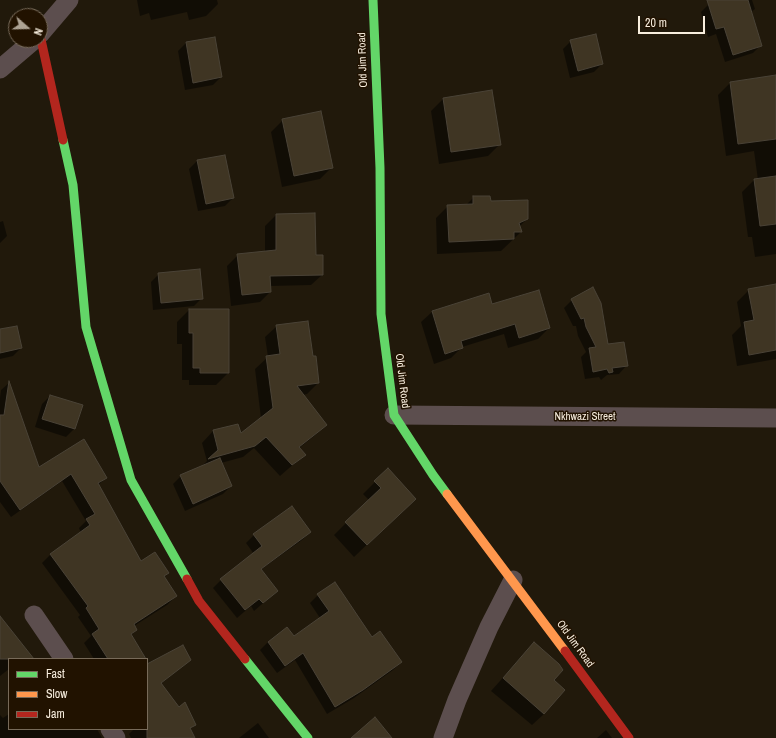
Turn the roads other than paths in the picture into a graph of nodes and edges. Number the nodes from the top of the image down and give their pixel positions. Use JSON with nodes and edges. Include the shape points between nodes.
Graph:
{"nodes":[{"id":1,"x":69,"y":0,"type":"edge"},
{"id":2,"x":373,"y":0,"type":"edge"},
{"id":3,"x":48,"y":25,"type":"edge"},
{"id":4,"x":25,"y":48,"type":"edge"},
{"id":5,"x":43,"y":48,"type":"edge"},
{"id":6,"x":0,"y":69,"type":"edge"},
{"id":7,"x":394,"y":415,"type":"junction"},
{"id":8,"x":776,"y":418,"type":"edge"},
{"id":9,"x":513,"y":580,"type":"junction"},
{"id":10,"x":34,"y":615,"type":"dead end"},
{"id":11,"x":63,"y":658,"type":"edge"},
{"id":12,"x":308,"y":738,"type":"edge"},
{"id":13,"x":443,"y":738,"type":"edge"},
{"id":14,"x":629,"y":738,"type":"edge"}],
"edges":[{"from":1,"to":3,"type":"street"},
{"from":2,"to":7,"type":"street","name":"Old Jim Road","via":[[380,168],[381,314]]},
{"from":4,"to":6,"type":"street"},
{"from":5,"to":12,"type":"street","via":[[72,185],[86,327],[131,480],[199,601]]},
{"from":7,"to":8,"type":"street","name":"Nkhwazi Street"},
{"from":7,"to":9,"type":"street","name":"Old Jim Road","via":[[433,475]]},
{"from":9,"to":13,"type":"street","via":[[456,700]]},
{"from":9,"to":14,"type":"street","name":"Old Jim Road"},
{"from":10,"to":11,"type":"street"}]}
